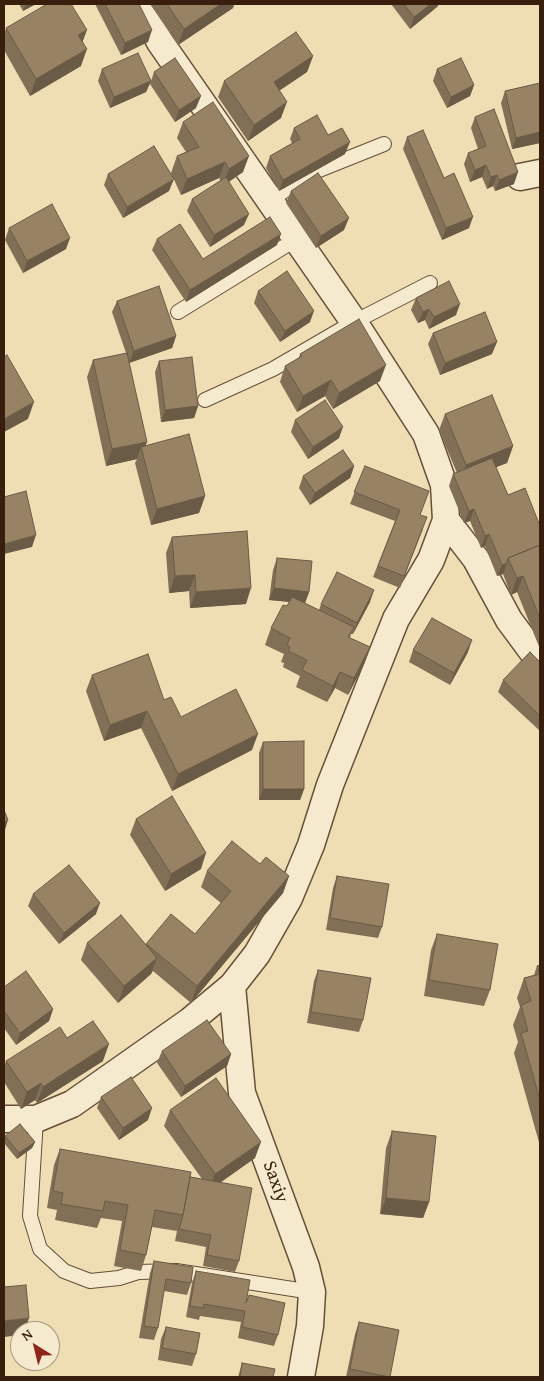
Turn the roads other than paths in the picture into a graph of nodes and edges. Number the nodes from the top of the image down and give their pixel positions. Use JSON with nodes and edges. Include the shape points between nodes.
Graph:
{"nodes":[{"id":1,"x":139,"y":4,"type":"edge"},
{"id":2,"x":384,"y":144,"type":"dead end"},
{"id":3,"x":268,"y":201,"type":"junction"},
{"id":4,"x":295,"y":240,"type":"junction"},
{"id":5,"x":430,"y":283,"type":"dead end"},
{"id":6,"x":178,"y":312,"type":"dead end"},
{"id":7,"x":354,"y":322,"type":"junction"},
{"id":8,"x":205,"y":400,"type":"dead end"},
{"id":9,"x":446,"y":520,"type":"junction"},
{"id":10,"x":540,"y":662,"type":"edge"},
{"id":11,"x":232,"y":986,"type":"junction"},
{"id":12,"x":4,"y":1119,"type":"edge"},
{"id":13,"x":36,"y":1119,"type":"junction"},
{"id":14,"x":312,"y":1292,"type":"junction"},
{"id":15,"x":301,"y":1377,"type":"edge"}],
"edges":[{"from":1,"to":3,"type":"street","via":[[160,42]]},
{"from":2,"to":3,"type":"lane","via":[[314,172]]},
{"from":3,"to":4,"type":"street"},
{"from":4,"to":6,"type":"lane"},
{"from":4,"to":7,"type":"street"},
{"from":5,"to":7,"type":"lane"},
{"from":7,"to":8,"type":"lane","via":[[273,369]]},
{"from":7,"to":9,"type":"street","via":[[426,434],[444,486]]},
{"from":9,"to":10,"type":"street","via":[[476,559],[509,620]]},
{"from":9,"to":11,"type":"street","via":[[431,560],[396,619],[289,898],[258,954]]},
{"from":11,"to":13,"type":"street","via":[[190,1021],[72,1104]]},
{"from":11,"to":14,"type":"street","name":"Saxiy","via":[[242,1093],[306,1267]]},
{"from":12,"to":13,"type":"street"},
{"from":13,"to":14,"type":"lane","via":[[30,1216],[40,1249],[64,1272],[90,1280],[176,1270]]},
{"from":14,"to":15,"type":"street","name":"Saxiy"}]}
